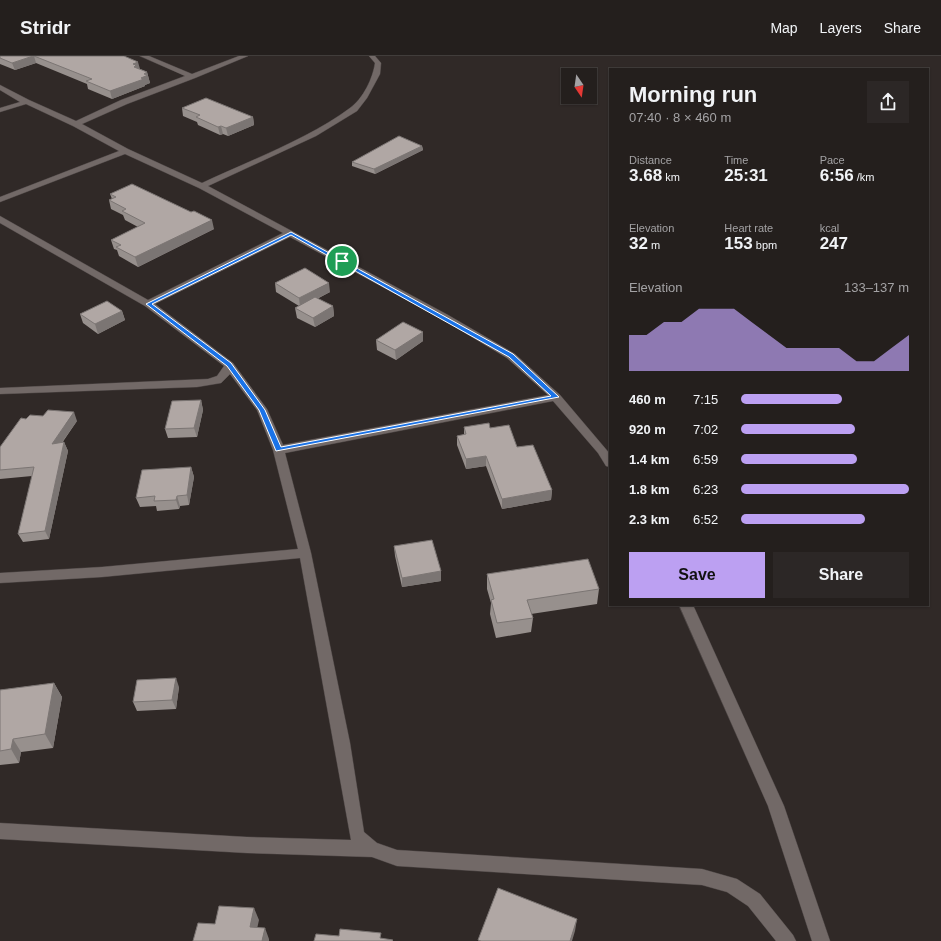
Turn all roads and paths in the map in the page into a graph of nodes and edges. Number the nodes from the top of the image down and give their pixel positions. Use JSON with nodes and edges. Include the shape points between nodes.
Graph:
{"nodes":[{"id":1,"x":143,"y":56,"type":"edge"},
{"id":2,"x":245,"y":56,"type":"edge"},
{"id":3,"x":372,"y":56,"type":"edge"},
{"id":4,"x":193,"y":77,"type":"junction"},
{"id":5,"x":0,"y":87,"type":"edge"},
{"id":6,"x":26,"y":102,"type":"junction"},
{"id":7,"x":0,"y":110,"type":"edge"},
{"id":8,"x":76,"y":124,"type":"junction"},
{"id":9,"x":125,"y":151,"type":"junction"},
{"id":10,"x":202,"y":186,"type":"junction"},
{"id":11,"x":0,"y":200,"type":"edge"},
{"id":12,"x":0,"y":219,"type":"edge"},
{"id":13,"x":291,"y":233,"type":"junction"},
{"id":14,"x":148,"y":304,"type":"junction"},
{"id":15,"x":229,"y":365,"type":"junction"},
{"id":16,"x":0,"y":391,"type":"edge"},
{"id":17,"x":556,"y":397,"type":"junction"},
{"id":18,"x":279,"y":450,"type":"junction"},
{"id":19,"x":609,"y":461,"type":"edge"},
{"id":20,"x":305,"y":553,"type":"junction"},
{"id":21,"x":0,"y":578,"type":"edge"},
{"id":22,"x":686,"y":606,"type":"edge"},
{"id":23,"x":0,"y":831,"type":"edge"},
{"id":24,"x":372,"y":849,"type":"junction"},
{"id":25,"x":787,"y":941,"type":"edge"},
{"id":26,"x":820,"y":941,"type":"edge"}],
"edges":[{"from":1,"to":4,"type":"street"},
{"from":2,"to":4,"type":"street"},
{"from":3,"to":10,"type":"street","via":[[378,63],[377,74],[354,109],[312,134]]},
{"from":4,"to":8,"type":"street","via":[[124,102]]},
{"from":5,"to":6,"type":"street"},
{"from":6,"to":7,"type":"street"},
{"from":6,"to":8,"type":"street"},
{"from":8,"to":9,"type":"street"},
{"from":9,"to":10,"type":"street"},
{"from":9,"to":11,"type":"street"},
{"from":10,"to":13,"type":"street"},
{"from":12,"to":14,"type":"street"},
{"from":13,"to":14,"type":"street"},
{"from":13,"to":17,"type":"street","via":[[511,356]]},
{"from":14,"to":15,"type":"street"},
{"from":15,"to":16,"type":"street","via":[[227,374],[221,379],[197,384]]},
{"from":15,"to":18,"type":"street","via":[[262,410]]},
{"from":17,"to":18,"type":"street"},
{"from":17,"to":19,"type":"street"},
{"from":18,"to":20,"type":"street"},
{"from":20,"to":21,"type":"street","via":[[102,572]]},
{"from":20,"to":24,"type":"street","via":[[342,743],[357,836]]},
{"from":22,"to":26,"type":"street","via":[[776,806]]},
{"from":23,"to":24,"type":"street","via":[[246,845]]},
{"from":24,"to":25,"type":"street","via":[[398,858],[702,877],[732,885],[754,900]]}]}
